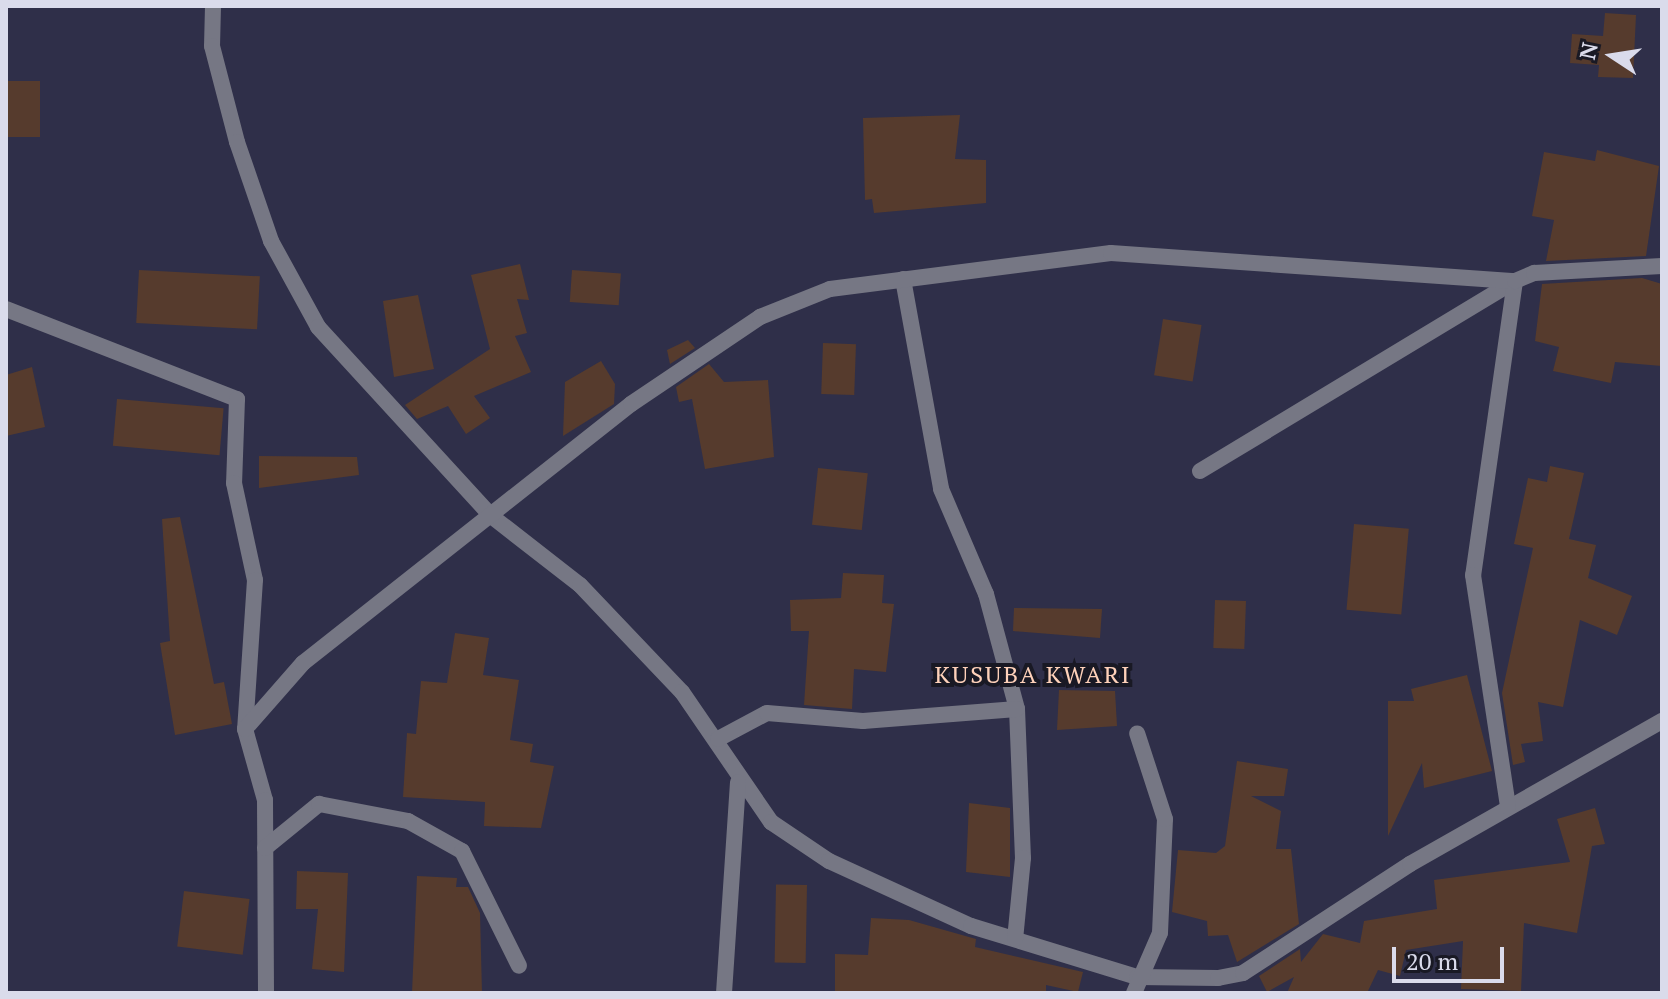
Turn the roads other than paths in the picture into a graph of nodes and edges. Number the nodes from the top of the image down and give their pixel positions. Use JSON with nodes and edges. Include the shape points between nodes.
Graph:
{"nodes":[{"id":1,"x":213,"y":6,"type":"edge"},
{"id":2,"x":1662,"y":266,"type":"edge"},
{"id":3,"x":903,"y":279,"type":"junction"},
{"id":4,"x":1515,"y":281,"type":"junction"},
{"id":5,"x":6,"y":309,"type":"edge"},
{"id":6,"x":1200,"y":471,"type":"dead end"},
{"id":7,"x":490,"y":515,"type":"junction"},
{"id":8,"x":1017,"y":709,"type":"junction"},
{"id":9,"x":1662,"y":721,"type":"edge"},
{"id":10,"x":245,"y":729,"type":"junction"},
{"id":11,"x":1137,"y":733,"type":"dead end"},
{"id":12,"x":718,"y":739,"type":"junction"},
{"id":13,"x":738,"y":782,"type":"junction"},
{"id":14,"x":1508,"y":806,"type":"junction"},
{"id":15,"x":265,"y":848,"type":"junction"},
{"id":16,"x":1015,"y":939,"type":"junction"},
{"id":17,"x":519,"y":966,"type":"dead end"},
{"id":18,"x":1136,"y":985,"type":"edge"},
{"id":19,"x":1219,"y":986,"type":"edge"},
{"id":20,"x":266,"y":993,"type":"edge"},
{"id":21,"x":724,"y":993,"type":"edge"}],
"edges":[{"from":1,"to":7,"type":"street","via":[[212,46],[271,241],[318,327]]},
{"from":2,"to":4,"type":"street","via":[[1534,273]]},
{"from":3,"to":4,"type":"street","via":[[1111,253]]},
{"from":3,"to":7,"type":"street","via":[[830,289],[760,317],[631,404]]},
{"from":3,"to":8,"type":"street","via":[[941,489],[986,594]]},
{"from":4,"to":6,"type":"street"},
{"from":4,"to":14,"type":"street","via":[[1473,575]]},
{"from":5,"to":10,"type":"street","via":[[237,399],[234,483],[257,611]]},
{"from":7,"to":10,"type":"street","via":[[303,663]]},
{"from":7,"to":12,"type":"street","via":[[580,585]]},
{"from":8,"to":12,"type":"street","via":[[863,721],[767,713]]},
{"from":8,"to":16,"type":"street","via":[[1023,858]]},
{"from":9,"to":14,"type":"street"},
{"from":10,"to":15,"type":"street","via":[[265,800]]},
{"from":11,"to":18,"type":"street","via":[[1165,819],[1160,933]]},
{"from":12,"to":13,"type":"street"},
{"from":13,"to":16,"type":"street","via":[[796,844],[971,926]]},
{"from":13,"to":21,"type":"street"},
{"from":14,"to":19,"type":"street"},
{"from":15,"to":17,"type":"street","via":[[319,804],[408,821],[462,851]]},
{"from":15,"to":20,"type":"street"},
{"from":16,"to":18,"type":"street"},
{"from":18,"to":19,"type":"street"}]}
